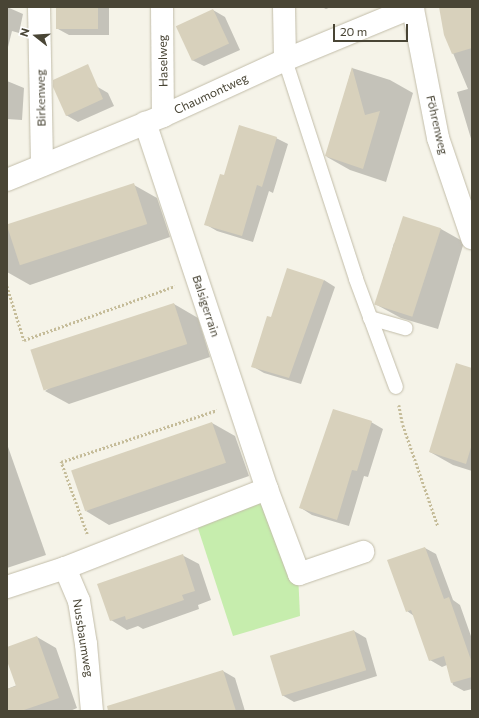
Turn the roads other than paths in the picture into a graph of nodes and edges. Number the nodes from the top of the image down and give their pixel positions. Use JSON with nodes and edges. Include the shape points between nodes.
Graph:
{"nodes":[{"id":1,"x":39,"y":7,"type":"edge"},
{"id":2,"x":162,"y":7,"type":"edge"},
{"id":3,"x":284,"y":7,"type":"edge"},
{"id":4,"x":413,"y":8,"type":"edge"},
{"id":5,"x":285,"y":60,"type":"junction"},
{"id":6,"x":154,"y":119,"type":"junction"},
{"id":7,"x":42,"y":165,"type":"junction"},
{"id":8,"x":7,"y":180,"type":"edge"},
{"id":9,"x":472,"y":238,"type":"edge"},
{"id":10,"x":370,"y":318,"type":"junction"},
{"id":11,"x":406,"y":328,"type":"dead end"},
{"id":12,"x":396,"y":387,"type":"road end"},
{"id":13,"x":267,"y":489,"type":"junction"},
{"id":14,"x":362,"y":552,"type":"dead end"},
{"id":15,"x":65,"y":568,"type":"junction"},
{"id":16,"x":7,"y":587,"type":"edge"},
{"id":17,"x":92,"y":711,"type":"edge"}],
"edges":[{"from":1,"to":7,"type":"street","name":"Birkenweg"},
{"from":2,"to":6,"type":"street","name":"Haselweg"},
{"from":3,"to":5,"type":"street"},
{"from":4,"to":5,"type":"street","name":"Chaumontweg"},
{"from":4,"to":9,"type":"street","name":"Föhrenweg","via":[[438,138]]},
{"from":5,"to":6,"type":"street","name":"Chaumontweg"},
{"from":5,"to":10,"type":"lane"},
{"from":6,"to":7,"type":"street","name":"Chaumontweg"},
{"from":6,"to":13,"type":"street","name":"Balsigerrain","via":[[197,278]]},
{"from":7,"to":8,"type":"street","name":"Chaumontweg"},
{"from":10,"to":11,"type":"lane"},
{"from":10,"to":12,"type":"lane"},
{"from":13,"to":14,"type":"street","name":"Balsigerrain","via":[[299,574]]},
{"from":13,"to":15,"type":"street"},
{"from":15,"to":16,"type":"street"},
{"from":15,"to":17,"type":"street","name":"Nussbaumweg","via":[[79,601]]}]}
